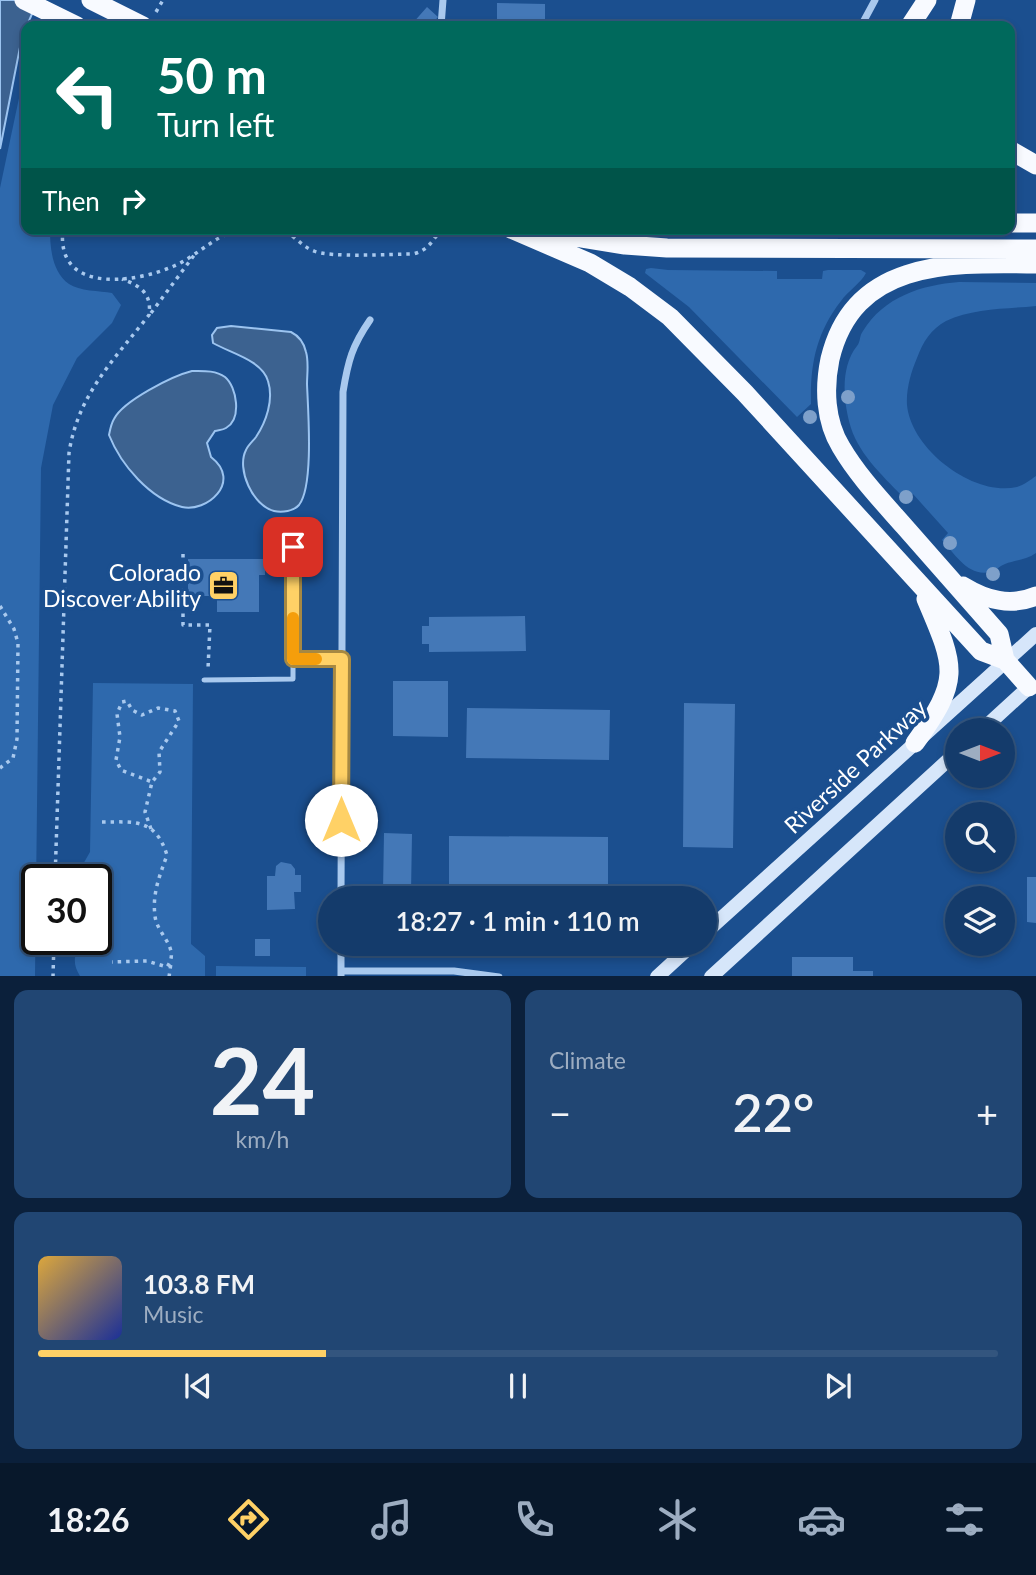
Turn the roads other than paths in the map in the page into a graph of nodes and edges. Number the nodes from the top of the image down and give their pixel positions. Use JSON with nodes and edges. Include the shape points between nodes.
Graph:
{"nodes":[{"id":1,"x":24,"y":0,"type":"edge"},
{"id":2,"x":91,"y":0,"type":"edge"},
{"id":3,"x":443,"y":0,"type":"edge"},
{"id":4,"x":875,"y":0,"type":"edge"},
{"id":5,"x":927,"y":0,"type":"edge"},
{"id":6,"x":966,"y":0,"type":"edge"},
{"id":7,"x":67,"y":21,"type":"edge"},
{"id":8,"x":133,"y":21,"type":"edge"},
{"id":9,"x":441,"y":21,"type":"edge"},
{"id":10,"x":864,"y":21,"type":"edge"},
{"id":11,"x":913,"y":21,"type":"edge"},
{"id":12,"x":960,"y":21,"type":"edge"},
{"id":13,"x":1015,"y":153,"type":"edge"},
{"id":14,"x":1036,"y":165,"type":"edge"},
{"id":15,"x":1015,"y":223,"type":"edge"},
{"id":16,"x":1036,"y":223,"type":"edge"},
{"id":17,"x":525,"y":235,"type":"edge"},
{"id":18,"x":564,"y":235,"type":"edge"},
{"id":19,"x":1036,"y":249,"type":"edge"},
{"id":20,"x":1036,"y":264,"type":"edge"},
{"id":21,"x":370,"y":320,"type":"dead end"},
{"id":22,"x":293,"y":547,"type":"dead end"},
{"id":23,"x":948,"y":576,"type":"junction"},
{"id":24,"x":920,"y":585,"type":"junction"},
{"id":25,"x":1036,"y":596,"type":"edge"},
{"id":26,"x":1036,"y":634,"type":"edge"},
{"id":27,"x":293,"y":659,"type":"junction"},
{"id":28,"x":342,"y":659,"type":"junction"},
{"id":29,"x":1005,"y":660,"type":"junction"},
{"id":30,"x":206,"y":680,"type":"road end"},
{"id":31,"x":1029,"y":687,"type":"joint"},
{"id":32,"x":995,"y":718,"type":"edge"},
{"id":33,"x":915,"y":743,"type":"junction"},
{"id":34,"x":945,"y":763,"type":"edge"},
{"id":35,"x":341,"y":886,"type":"edge"},
{"id":36,"x":717,"y":922,"type":"edge"},
{"id":37,"x":341,"y":956,"type":"edge"},
{"id":38,"x":679,"y":956,"type":"edge"},
{"id":39,"x":341,"y":974,"type":"edge"},
{"id":40,"x":499,"y":976,"type":"edge"},
{"id":41,"x":657,"y":976,"type":"edge"},
{"id":42,"x":712,"y":976,"type":"edge"}],
"edges":[{"from":1,"to":7,"type":"highway"},
{"from":2,"to":8,"type":"highway"},
{"from":3,"to":9,"type":"street"},
{"from":4,"to":10,"type":"street"},
{"from":5,"to":11,"type":"highway"},
{"from":6,"to":12,"type":"highway"},
{"from":13,"to":14,"type":"highway"},
{"from":15,"to":16,"type":"highway"},
{"from":17,"to":24,"type":"highway","via":[[590,263],[670,317]]},
{"from":18,"to":19,"type":"highway","via":[[667,248]]},
{"from":20,"to":23,"type":"highway","via":[[940,266],[896,277],[859,303],[834,345],[827,395],[839,445],[861,477]]},
{"from":21,"to":28,"type":"street","via":[[355,340],[343,392]]},
{"from":22,"to":27,"type":"lane"},
{"from":23,"to":25,"type":"highway","via":[[992,600]]},
{"from":23,"to":29,"type":"highway","via":[[999,634]]},
{"from":24,"to":29,"type":"highway","via":[[981,651]]},
{"from":24,"to":33,"type":"highway","via":[[947,646],[950,665],[943,701]]},
{"from":26,"to":29,"type":"main road","name":"Riverside Parkway"},
{"from":27,"to":28,"type":"lane"},
{"from":27,"to":30,"type":"lane","via":[[293,679]]},
{"from":28,"to":35,"type":"street"},
{"from":29,"to":31,"type":"highway"},
{"from":29,"to":33,"type":"main road","name":"Riverside Parkway"},
{"from":31,"to":32,"type":"main road"},
{"from":33,"to":36,"type":"main road","name":"Riverside Parkway"},
{"from":34,"to":42,"type":"main road"},
{"from":37,"to":39,"type":"street"},
{"from":38,"to":41,"type":"main road"},
{"from":39,"to":40,"type":"street","via":[[454,971]]}]}
